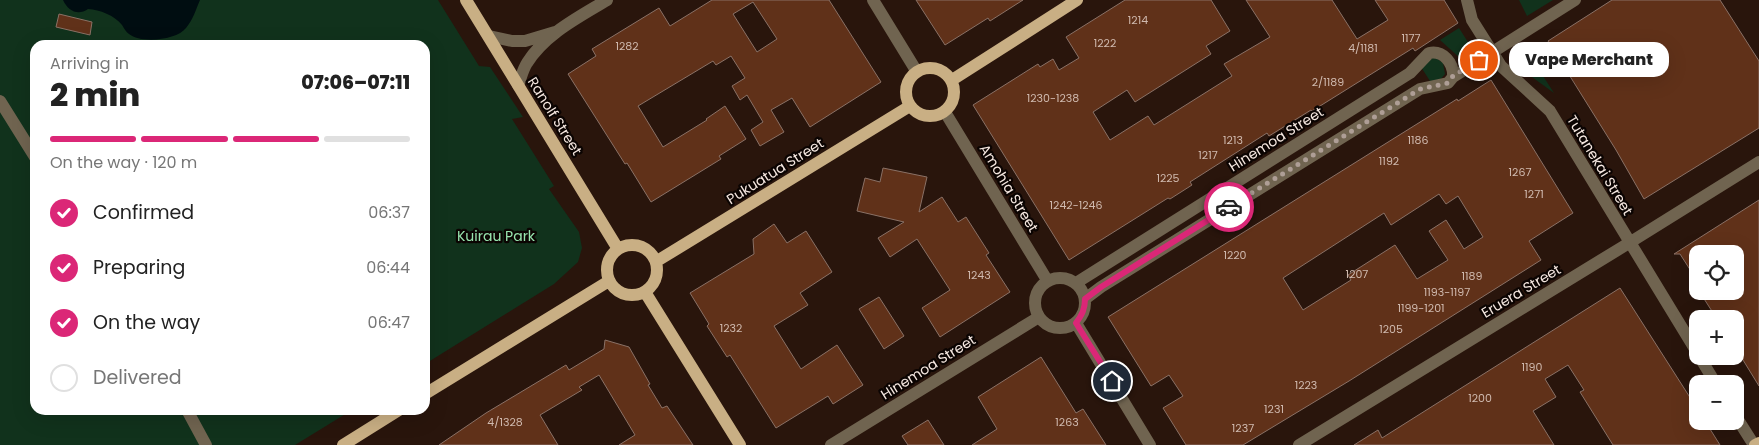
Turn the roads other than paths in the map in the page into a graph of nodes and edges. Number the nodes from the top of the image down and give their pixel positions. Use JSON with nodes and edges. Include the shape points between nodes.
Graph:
{"nodes":[{"id":1,"x":466,"y":0,"type":"edge"},
{"id":2,"x":607,"y":0,"type":"edge"},
{"id":3,"x":873,"y":0,"type":"edge"},
{"id":4,"x":1077,"y":0,"type":"edge"},
{"id":5,"x":1467,"y":0,"type":"edge"},
{"id":6,"x":1574,"y":0,"type":"edge"},
{"id":7,"x":558,"y":31,"type":"junction"},
{"id":8,"x":489,"y":36,"type":"junction"},
{"id":9,"x":1492,"y":52,"type":"junction"},
{"id":10,"x":917,"y":72,"type":"junction"},
{"id":11,"x":1453,"y":76,"type":"junction"},
{"id":12,"x":952,"y":80,"type":"junction"},
{"id":13,"x":518,"y":85,"type":"junction"},
{"id":14,"x":0,"y":101,"type":"edge"},
{"id":15,"x":910,"y":106,"type":"junction"},
{"id":16,"x":945,"y":112,"type":"junction"},
{"id":17,"x":30,"y":149,"type":"edge"},
{"id":18,"x":1759,"y":162,"type":"edge"},
{"id":19,"x":1629,"y":243,"type":"junction"},
{"id":20,"x":618,"y":249,"type":"junction"},
{"id":21,"x":657,"y":261,"type":"junction"},
{"id":22,"x":609,"y":280,"type":"junction"},
{"id":23,"x":1047,"y":280,"type":"junction"},
{"id":24,"x":1076,"y":283,"type":"junction"},
{"id":25,"x":645,"y":292,"type":"junction"},
{"id":26,"x":1085,"y":299,"type":"junction"},
{"id":27,"x":1039,"y":317,"type":"junction"},
{"id":28,"x":1076,"y":323,"type":"junction"},
{"id":29,"x":1689,"y":340,"type":"edge"},
{"id":30,"x":430,"y":391,"type":"edge"},
{"id":31,"x":190,"y":415,"type":"edge"},
{"id":32,"x":391,"y":415,"type":"edge"},
{"id":33,"x":1744,"y":429,"type":"edge"},
{"id":34,"x":1759,"y":442,"type":"edge"},
{"id":35,"x":831,"y":444,"type":"edge"},
{"id":36,"x":206,"y":445,"type":"edge"},
{"id":37,"x":343,"y":445,"type":"edge"},
{"id":38,"x":740,"y":445,"type":"edge"},
{"id":39,"x":1150,"y":445,"type":"edge"},
{"id":40,"x":1298,"y":445,"type":"edge"},
{"id":41,"x":1754,"y":445,"type":"edge"}],
"edges":[{"from":1,"to":8,"type":"main road","name":"Ranolf Street"},
{"from":2,"to":7,"type":"street"},
{"from":3,"to":10,"type":"street"},
{"from":4,"to":12,"type":"main road"},
{"from":5,"to":9,"type":"street","name":"Tutanekai Street","via":[[1472,20]]},
{"from":6,"to":9,"type":"street"},
{"from":7,"to":8,"type":"street","via":[[525,41]]},
{"from":7,"to":13,"type":"street","via":[[526,64]]},
{"from":8,"to":13,"type":"main road","name":"Ranolf Street"},
{"from":9,"to":11,"type":"street"},
{"from":9,"to":19,"type":"street","name":"Tutanekai Street","via":[[1501,66],[1550,111]]},
{"from":10,"to":12,"type":"main road","via":[[932,68],[947,74]]},
{"from":10,"to":15,"type":"main road","via":[[906,88]]},
{"from":11,"to":24,"type":"street","name":"Hinemoa Street","via":[[1446,59],[1438,53],[1429,53],[1402,78]]},
{"from":11,"to":26,"type":"street","via":[[1443,85],[1420,89]]},
{"from":12,"to":16,"type":"main road","via":[[954,97]]},
{"from":13,"to":20,"type":"main road","name":"Ranolf Street"},
{"from":14,"to":17,"type":"street"},
{"from":15,"to":16,"type":"main road","via":[[922,116],[938,116]]},
{"from":15,"to":21,"type":"main road","name":"Pukuatua Street"},
{"from":16,"to":23,"type":"street","name":"Amohia Street"},
{"from":18,"to":19,"type":"street","name":"Eruera Street"},
{"from":19,"to":29,"type":"street","name":"Tutanekai Street"},
{"from":19,"to":40,"type":"street","name":"Eruera Street"},
{"from":20,"to":21,"type":"main road","via":[[639,245],[651,252]]},
{"from":20,"to":22,"type":"main road","via":[[608,263]]},
{"from":21,"to":25,"type":"main road","via":[[656,279]]},
{"from":22,"to":25,"type":"main road","via":[[626,294]]},
{"from":22,"to":30,"type":"main road"},
{"from":23,"to":24,"type":"street","via":[[1061,277]]},
{"from":23,"to":27,"type":"street","via":[[1034,297]]},
{"from":24,"to":26,"type":"street"},
{"from":25,"to":38,"type":"main road"},
{"from":26,"to":28,"type":"street","via":[[1085,308]]},
{"from":27,"to":28,"type":"street","via":[[1049,326],[1060,328]]},
{"from":27,"to":35,"type":"street","name":"Hinemoa Street"},
{"from":28,"to":39,"type":"street"},
{"from":31,"to":36,"type":"street"},
{"from":32,"to":37,"type":"main road"},
{"from":33,"to":41,"type":"street"},
{"from":34,"to":41,"type":"main road"}]}
